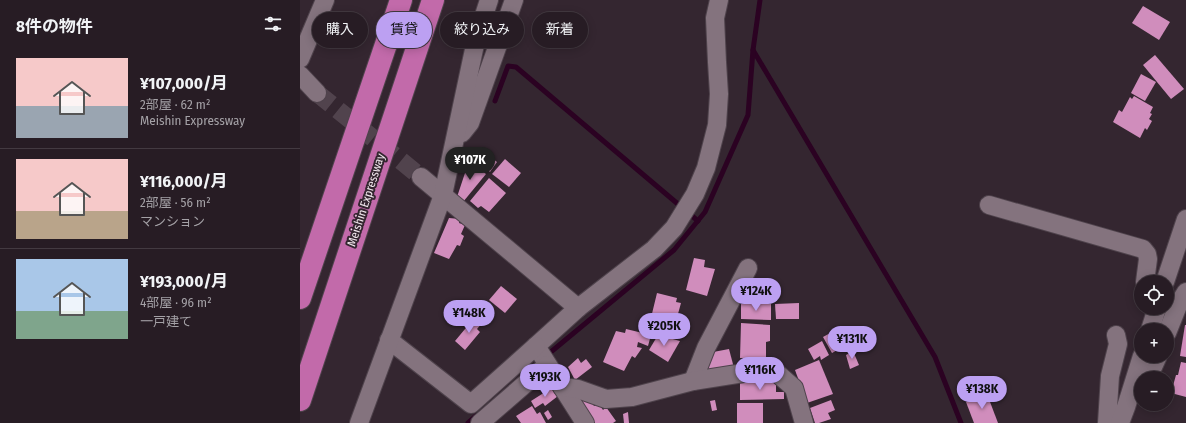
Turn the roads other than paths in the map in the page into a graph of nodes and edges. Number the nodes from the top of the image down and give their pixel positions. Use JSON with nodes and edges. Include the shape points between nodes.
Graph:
{"nodes":[{"id":1,"x":325,"y":0,"type":"edge"},
{"id":2,"x":401,"y":0,"type":"edge"},
{"id":3,"x":433,"y":0,"type":"edge"},
{"id":4,"x":489,"y":0,"type":"edge"},
{"id":5,"x":514,"y":0,"type":"edge"},
{"id":6,"x":719,"y":0,"type":"edge"},
{"id":7,"x":300,"y":59,"type":"edge"},
{"id":8,"x":300,"y":74,"type":"edge"},
{"id":9,"x":317,"y":93,"type":"tunnel mouth"},
{"id":10,"x":455,"y":141,"type":"junction"},
{"id":11,"x":421,"y":177,"type":"tunnel mouth"},
{"id":12,"x":443,"y":195,"type":"junction"},
{"id":13,"x":989,"y":205,"type":"dead end"},
{"id":14,"x":1186,"y":219,"type":"edge"},
{"id":15,"x":748,"y":268,"type":"dead end"},
{"id":16,"x":1146,"y":275,"type":"edge"},
{"id":17,"x":1167,"y":275,"type":"edge"},
{"id":18,"x":1186,"y":292,"type":"edge"},
{"id":19,"x":300,"y":298,"type":"edge"},
{"id":20,"x":578,"y":308,"type":"junction"},
{"id":21,"x":1162,"y":323,"type":"edge"},
{"id":22,"x":1116,"y":335,"type":"dead end"},
{"id":23,"x":389,"y":340,"type":"junction"},
{"id":24,"x":536,"y":346,"type":"junction"},
{"id":25,"x":1140,"y":363,"type":"edge"},
{"id":26,"x":547,"y":365,"type":"junction"},
{"id":27,"x":693,"y":381,"type":"junction"},
{"id":28,"x":562,"y":387,"type":"junction"},
{"id":29,"x":300,"y":400,"type":"edge"},
{"id":30,"x":1134,"y":404,"type":"edge"},
{"id":31,"x":1123,"y":415,"type":"edge"},
{"id":32,"x":359,"y":423,"type":"edge"},
{"id":33,"x":480,"y":423,"type":"edge"},
{"id":34,"x":585,"y":423,"type":"edge"},
{"id":35,"x":804,"y":423,"type":"edge"},
{"id":36,"x":1107,"y":423,"type":"edge"}],
"edges":[{"from":1,"to":7,"type":"street"},
{"from":2,"to":19,"type":"highway"},
{"from":3,"to":29,"type":"highway","name":"Meishin Expressway"},
{"from":4,"to":10,"type":"street","via":[[476,40]]},
{"from":5,"to":10,"type":"street","via":[[470,123]]},
{"from":6,"to":20,"type":"street","via":[[715,18],[719,94],[717,125],[706,168],[695,194],[674,228],[654,249]]},
{"from":8,"to":9,"type":"street"},
{"from":10,"to":12,"type":"street"},
{"from":11,"to":12,"type":"street"},
{"from":12,"to":20,"type":"street"},
{"from":12,"to":23,"type":"street"},
{"from":13,"to":16,"type":"street","via":[[1143,249],[1148,259]]},
{"from":14,"to":17,"type":"street"},
{"from":15,"to":27,"type":"street","via":[[706,348]]},
{"from":18,"to":21,"type":"street"},
{"from":20,"to":24,"type":"street"},
{"from":22,"to":36,"type":"street","via":[[1118,344],[1110,376]]},
{"from":23,"to":24,"type":"street","via":[[471,404]]},
{"from":23,"to":32,"type":"street"},
{"from":24,"to":26,"type":"street"},
{"from":25,"to":31,"type":"street"},
{"from":26,"to":28,"type":"street"},
{"from":26,"to":33,"type":"street"},
{"from":27,"to":28,"type":"street","via":[[632,397],[606,399],[578,389]]},
{"from":27,"to":35,"type":"street","via":[[756,371],[777,373],[794,388]]},
{"from":28,"to":34,"type":"street"},
{"from":30,"to":31,"type":"street"}]}
